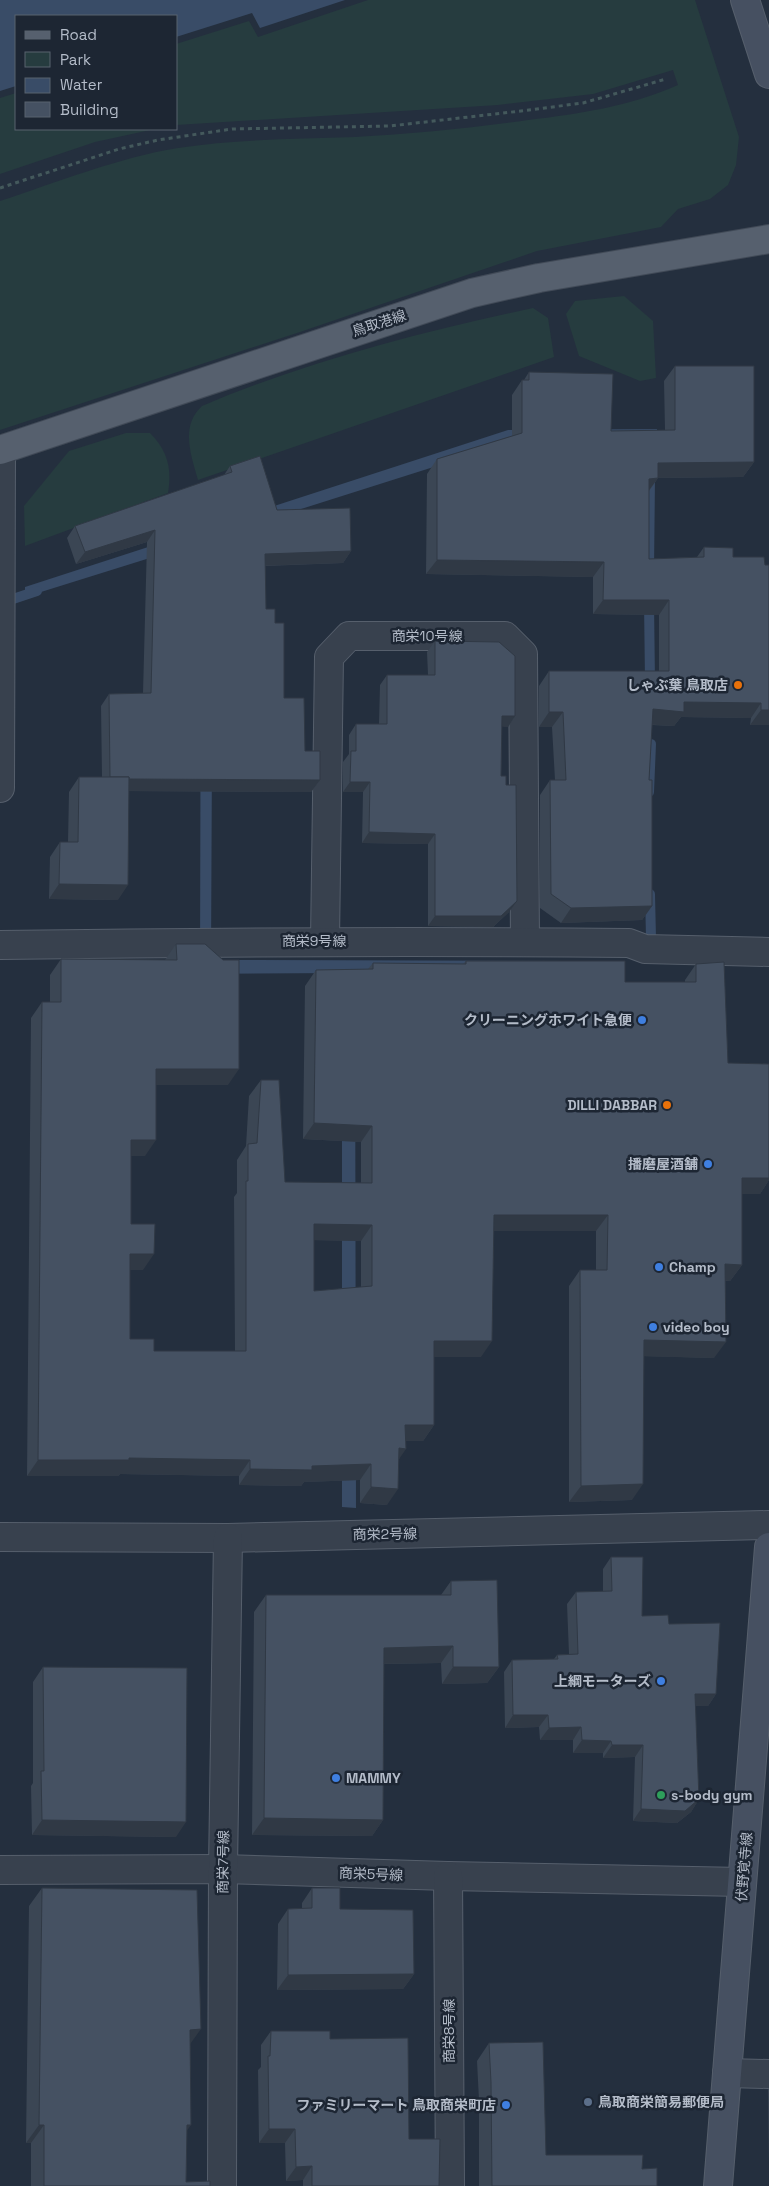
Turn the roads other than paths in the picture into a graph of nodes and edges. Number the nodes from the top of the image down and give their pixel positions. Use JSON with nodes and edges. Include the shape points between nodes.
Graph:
{"nodes":[{"id":1,"x":745,"y":0,"type":"edge"},
{"id":2,"x":769,"y":74,"type":"edge"},
{"id":3,"x":769,"y":238,"type":"edge"},
{"id":4,"x":0,"y":450,"type":"edge"},
{"id":5,"x":0,"y":788,"type":"edge"},
{"id":6,"x":325,"y":940,"type":"junction"},
{"id":7,"x":525,"y":942,"type":"junction"},
{"id":8,"x":0,"y":945,"type":"edge"},
{"id":9,"x":769,"y":952,"type":"edge"},
{"id":10,"x":769,"y":1526,"type":"edge"},
{"id":11,"x":0,"y":1537,"type":"edge"},
{"id":12,"x":228,"y":1538,"type":"junction"},
{"id":13,"x":769,"y":1547,"type":"edge"},
{"id":14,"x":766,"y":1632,"type":"edge"},
{"id":15,"x":223,"y":1869,"type":"junction"},
{"id":16,"x":0,"y":1870,"type":"edge"},
{"id":17,"x":448,"y":1876,"type":"junction"},
{"id":18,"x":742,"y":1882,"type":"junction"},
{"id":19,"x":727,"y":2074,"type":"junction"},
{"id":20,"x":769,"y":2074,"type":"edge"},
{"id":21,"x":222,"y":2186,"type":"edge"},
{"id":22,"x":450,"y":2186,"type":"edge"},
{"id":23,"x":718,"y":2186,"type":"edge"}],
"edges":[{"from":1,"to":2,"type":"main road"},
{"from":3,"to":4,"type":"main road","name":"鳥取港線","via":[[539,278],[472,293]]},
{"from":4,"to":5,"type":"street"},
{"from":6,"to":7,"type":"street","name":"商栄9号線"},
{"from":6,"to":7,"type":"street","name":"商栄10号線","via":[[329,657],[349,636],[505,636],[523,654]]},
{"from":6,"to":8,"type":"street","name":"商栄9号線"},
{"from":7,"to":9,"type":"street","name":"商栄9号線","via":[[629,943],[645,949]]},
{"from":10,"to":12,"type":"street","name":"商栄2号線"},
{"from":11,"to":12,"type":"street","name":"商栄2号線"},
{"from":12,"to":15,"type":"street","name":"商栄7号線"},
{"from":13,"to":14,"type":"main road","name":"伏野覚寺線"},
{"from":14,"to":18,"type":"main road","name":"伏野覚寺線"},
{"from":15,"to":16,"type":"street","name":"商栄5号線"},
{"from":15,"to":17,"type":"street","name":"商栄5号線"},
{"from":15,"to":21,"type":"street","name":"商栄7号線"},
{"from":17,"to":18,"type":"street","name":"商栄5号線"},
{"from":17,"to":22,"type":"street","name":"商栄8号線"},
{"from":18,"to":19,"type":"main road","name":"伏野覚寺線"},
{"from":19,"to":20,"type":"street"},
{"from":19,"to":23,"type":"main road","name":"伏野覚寺線"}]}
